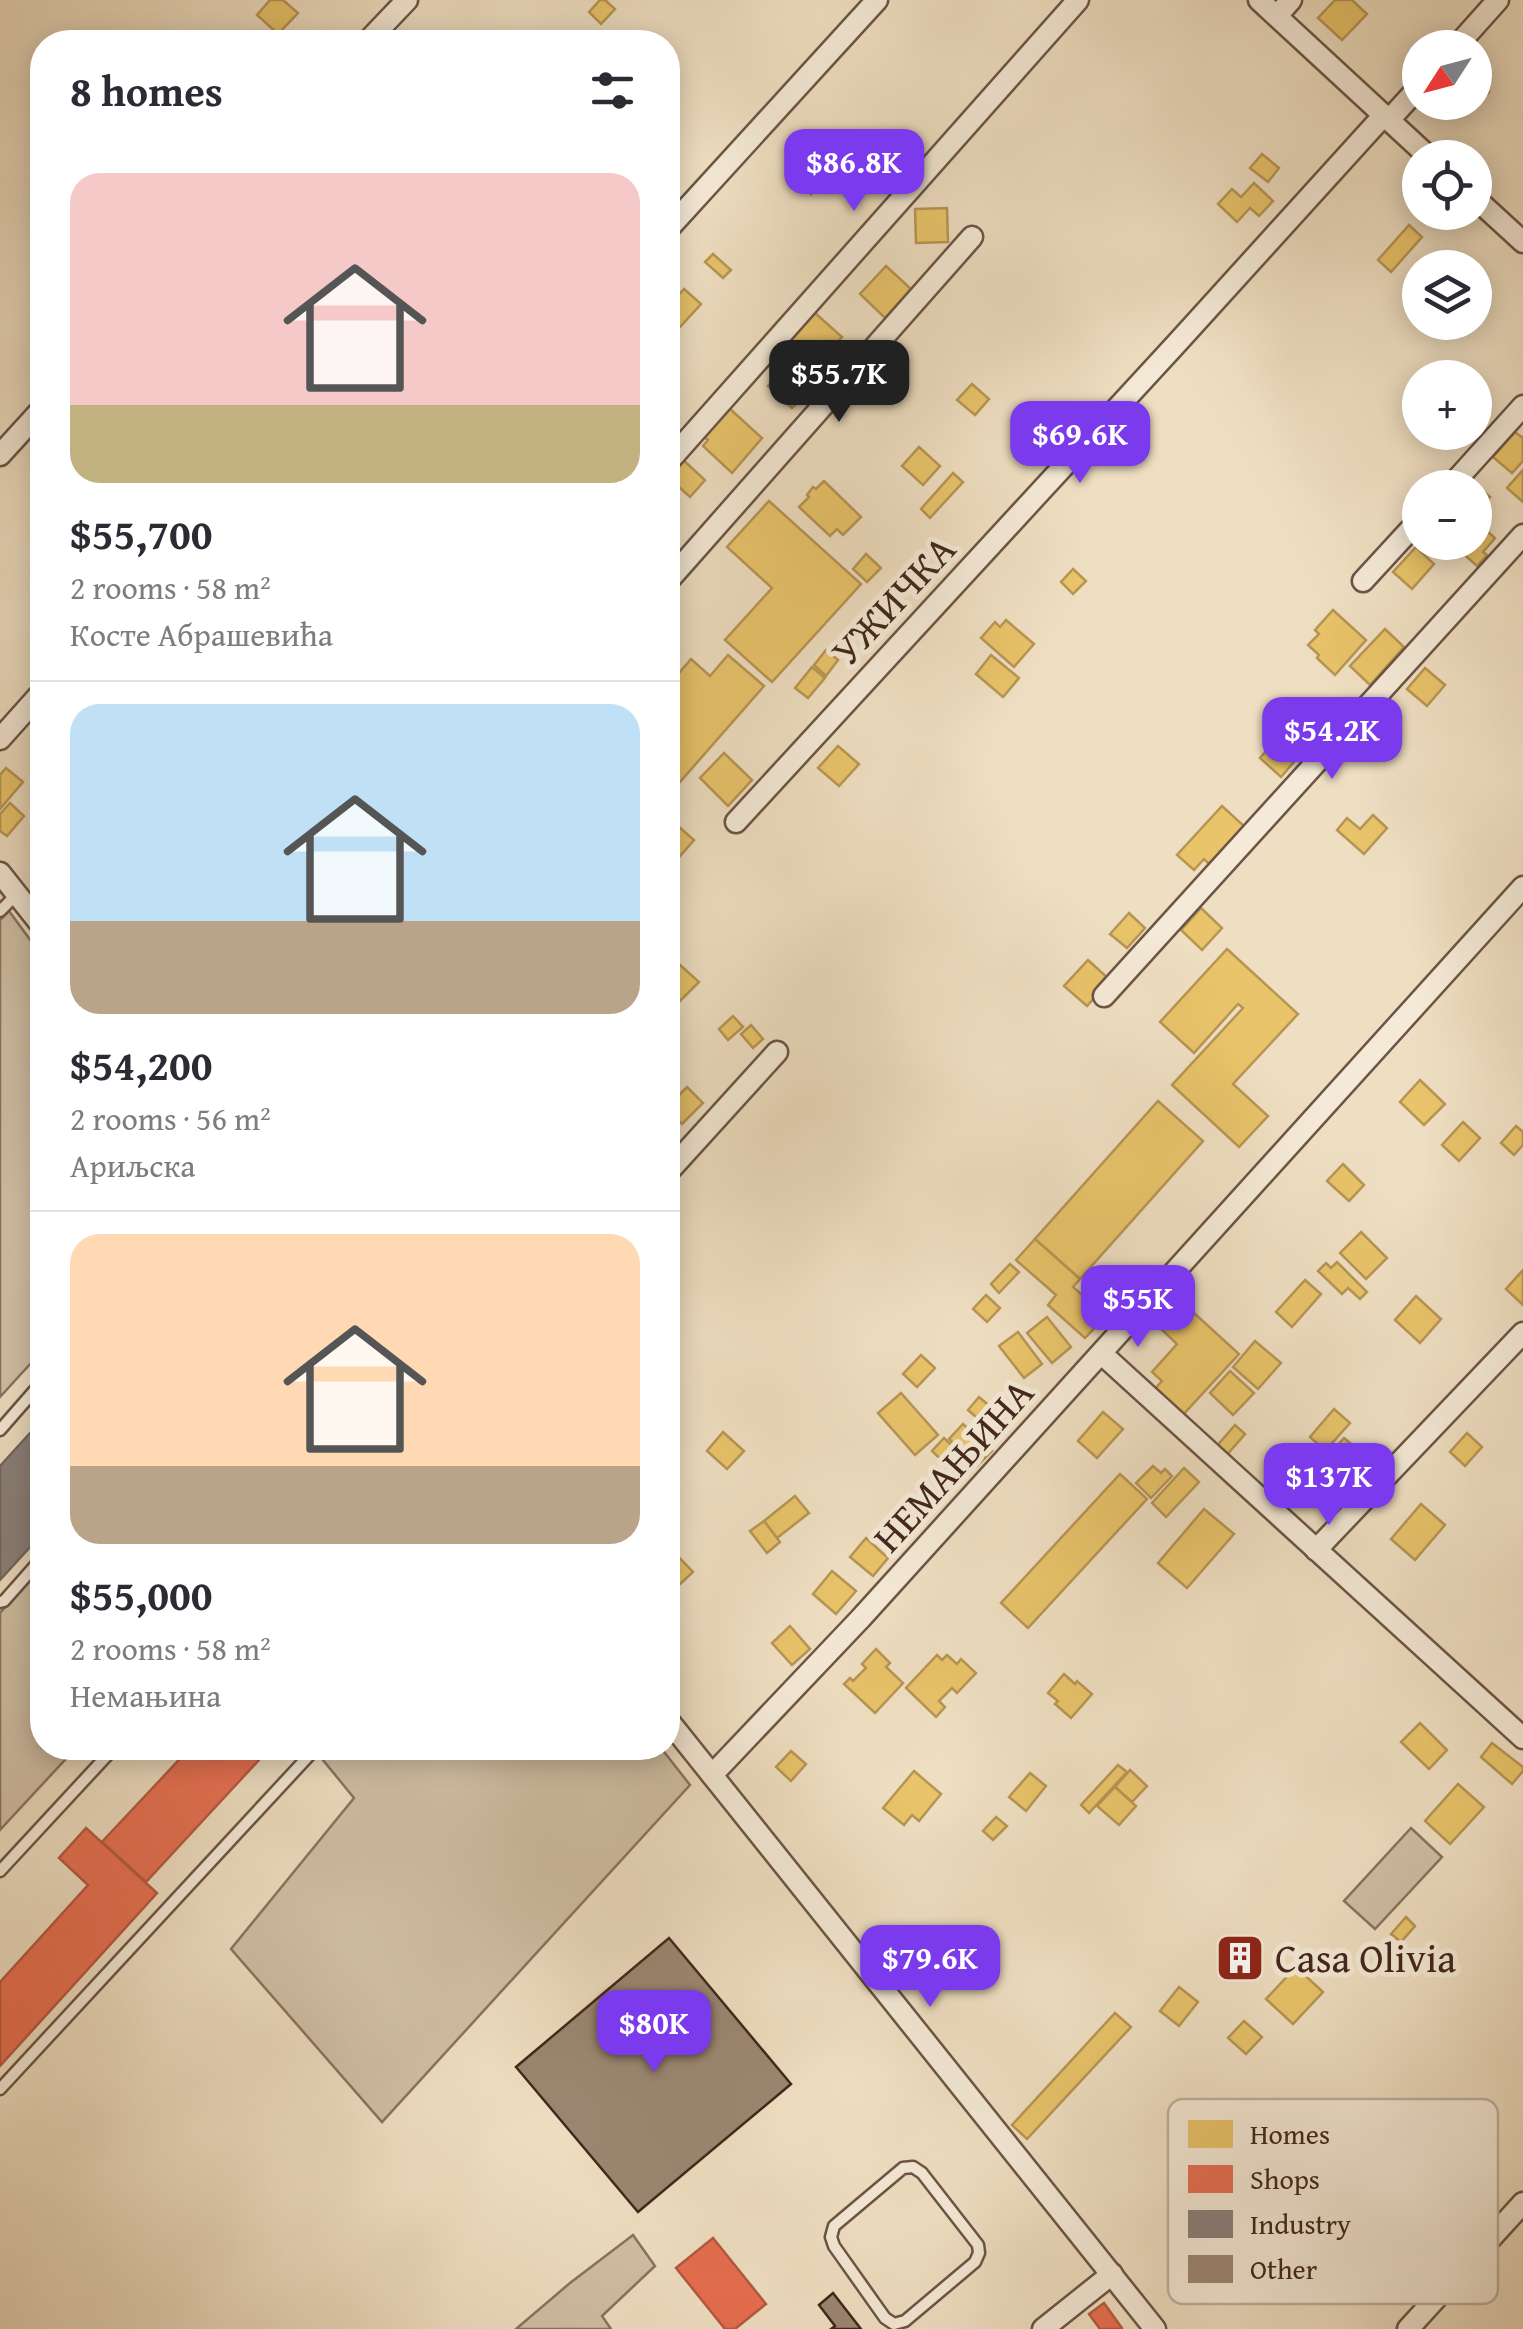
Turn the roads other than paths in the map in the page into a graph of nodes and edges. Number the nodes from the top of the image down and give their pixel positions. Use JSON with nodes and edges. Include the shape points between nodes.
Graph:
{"nodes":[{"id":1,"x":407,"y":0,"type":"edge"},
{"id":2,"x":877,"y":0,"type":"edge"},
{"id":3,"x":1078,"y":0,"type":"edge"},
{"id":4,"x":1259,"y":0,"type":"edge"},
{"id":5,"x":1292,"y":0,"type":"edge"},
{"id":6,"x":1498,"y":0,"type":"edge"},
{"id":7,"x":1276,"y":16,"type":"junction"},
{"id":8,"x":378,"y":30,"type":"edge"},
{"id":9,"x":1471,"y":30,"type":"edge"},
{"id":10,"x":1402,"y":102,"type":"edge"},
{"id":11,"x":1386,"y":117,"type":"junction"},
{"id":12,"x":1411,"y":140,"type":"edge"},
{"id":13,"x":1492,"y":214,"type":"edge"},
{"id":14,"x":680,"y":216,"type":"edge"},
{"id":15,"x":972,"y":237,"type":"dead end"},
{"id":16,"x":1523,"y":242,"type":"edge"},
{"id":17,"x":1523,"y":406,"type":"edge"},
{"id":18,"x":30,"y":422,"type":"edge"},
{"id":19,"x":680,"y":448,"type":"edge"},
{"id":20,"x":0,"y":455,"type":"edge"},
{"id":21,"x":1464,"y":470,"type":"edge"},
{"id":22,"x":1523,"y":535,"type":"edge"},
{"id":23,"x":1402,"y":539,"type":"edge"},
{"id":24,"x":680,"y":567,"type":"edge"},
{"id":25,"x":1364,"y":581,"type":"dead end"},
{"id":26,"x":30,"y":705,"type":"edge"},
{"id":27,"x":0,"y":739,"type":"edge"},
{"id":28,"x":736,"y":822,"type":"dead end"},
{"id":29,"x":0,"y":873,"type":"edge"},
{"id":30,"x":1523,"y":886,"type":"edge"},
{"id":31,"x":17,"y":894,"type":"junction"},
{"id":32,"x":30,"y":908,"type":"edge"},
{"id":33,"x":0,"y":910,"type":"edge"},
{"id":34,"x":1104,"y":996,"type":"dead end"},
{"id":35,"x":777,"y":1052,"type":"dead end"},
{"id":36,"x":680,"y":1159,"type":"edge"},
{"id":37,"x":1523,"y":1333,"type":"edge"},
{"id":38,"x":1102,"y":1354,"type":"junction"},
{"id":39,"x":30,"y":1396,"type":"edge"},
{"id":40,"x":0,"y":1430,"type":"edge"},
{"id":41,"x":1316,"y":1550,"type":"junction"},
{"id":42,"x":30,"y":1572,"type":"edge"},
{"id":43,"x":0,"y":1602,"type":"edge"},
{"id":44,"x":680,"y":1735,"type":"edge"},
{"id":45,"x":1523,"y":1738,"type":"edge"},
{"id":46,"x":103,"y":1760,"type":"edge"},
{"id":47,"x":305,"y":1760,"type":"edge"},
{"id":48,"x":712,"y":1775,"type":"junction"},
{"id":49,"x":0,"y":1871,"type":"edge"},
{"id":50,"x":0,"y":2089,"type":"edge"},
{"id":51,"x":1523,"y":2203,"type":"edge"},
{"id":52,"x":1498,"y":2230,"type":"edge"},
{"id":53,"x":1112,"y":2274,"type":"junction"},
{"id":54,"x":1431,"y":2304,"type":"edge"},
{"id":55,"x":894,"y":2326,"type":"edge"},
{"id":56,"x":1043,"y":2329,"type":"edge"},
{"id":57,"x":1155,"y":2329,"type":"edge"},
{"id":58,"x":1408,"y":2329,"type":"edge"}],
"edges":[{"from":1,"to":8,"type":"street"},
{"from":2,"to":14,"type":"street"},
{"from":3,"to":19,"type":"street"},
{"from":4,"to":7,"type":"street"},
{"from":5,"to":7,"type":"street"},
{"from":6,"to":9,"type":"street"},
{"from":7,"to":11,"type":"street"},
{"from":10,"to":11,"type":"street","name":"УЖИЧКА"},
{"from":11,"to":12,"type":"street"},
{"from":11,"to":28,"type":"street","name":"УЖИЧКА"},
{"from":13,"to":16,"type":"street"},
{"from":15,"to":24,"type":"street"},
{"from":17,"to":21,"type":"street"},
{"from":18,"to":20,"type":"street"},
{"from":22,"to":34,"type":"street"},
{"from":23,"to":25,"type":"street"},
{"from":26,"to":27,"type":"street"},
{"from":29,"to":31,"type":"street"},
{"from":30,"to":38,"type":"street","name":"НЕМАЊИНА"},
{"from":31,"to":32,"type":"street"},
{"from":31,"to":33,"type":"lane"},
{"from":35,"to":36,"type":"street"},
{"from":37,"to":41,"type":"street"},
{"from":38,"to":41,"type":"street"},
{"from":38,"to":48,"type":"street","name":"НЕМАЊИНА"},
{"from":39,"to":40,"type":"lane"},
{"from":41,"to":45,"type":"street"},
{"from":42,"to":43,"type":"lane"},
{"from":44,"to":48,"type":"street"},
{"from":46,"to":49,"type":"lane"},
{"from":47,"to":50,"type":"lane"},
{"from":48,"to":53,"type":"street"},
{"from":51,"to":52,"type":"street"},
{"from":53,"to":56,"type":"street"},
{"from":53,"to":57,"type":"street"},
{"from":54,"to":58,"type":"street"},
{"from":55,"to":55,"type":"lane","via":[[831,2236],[834,2226],[902,2168],[912,2167],[980,2253]]}]}
